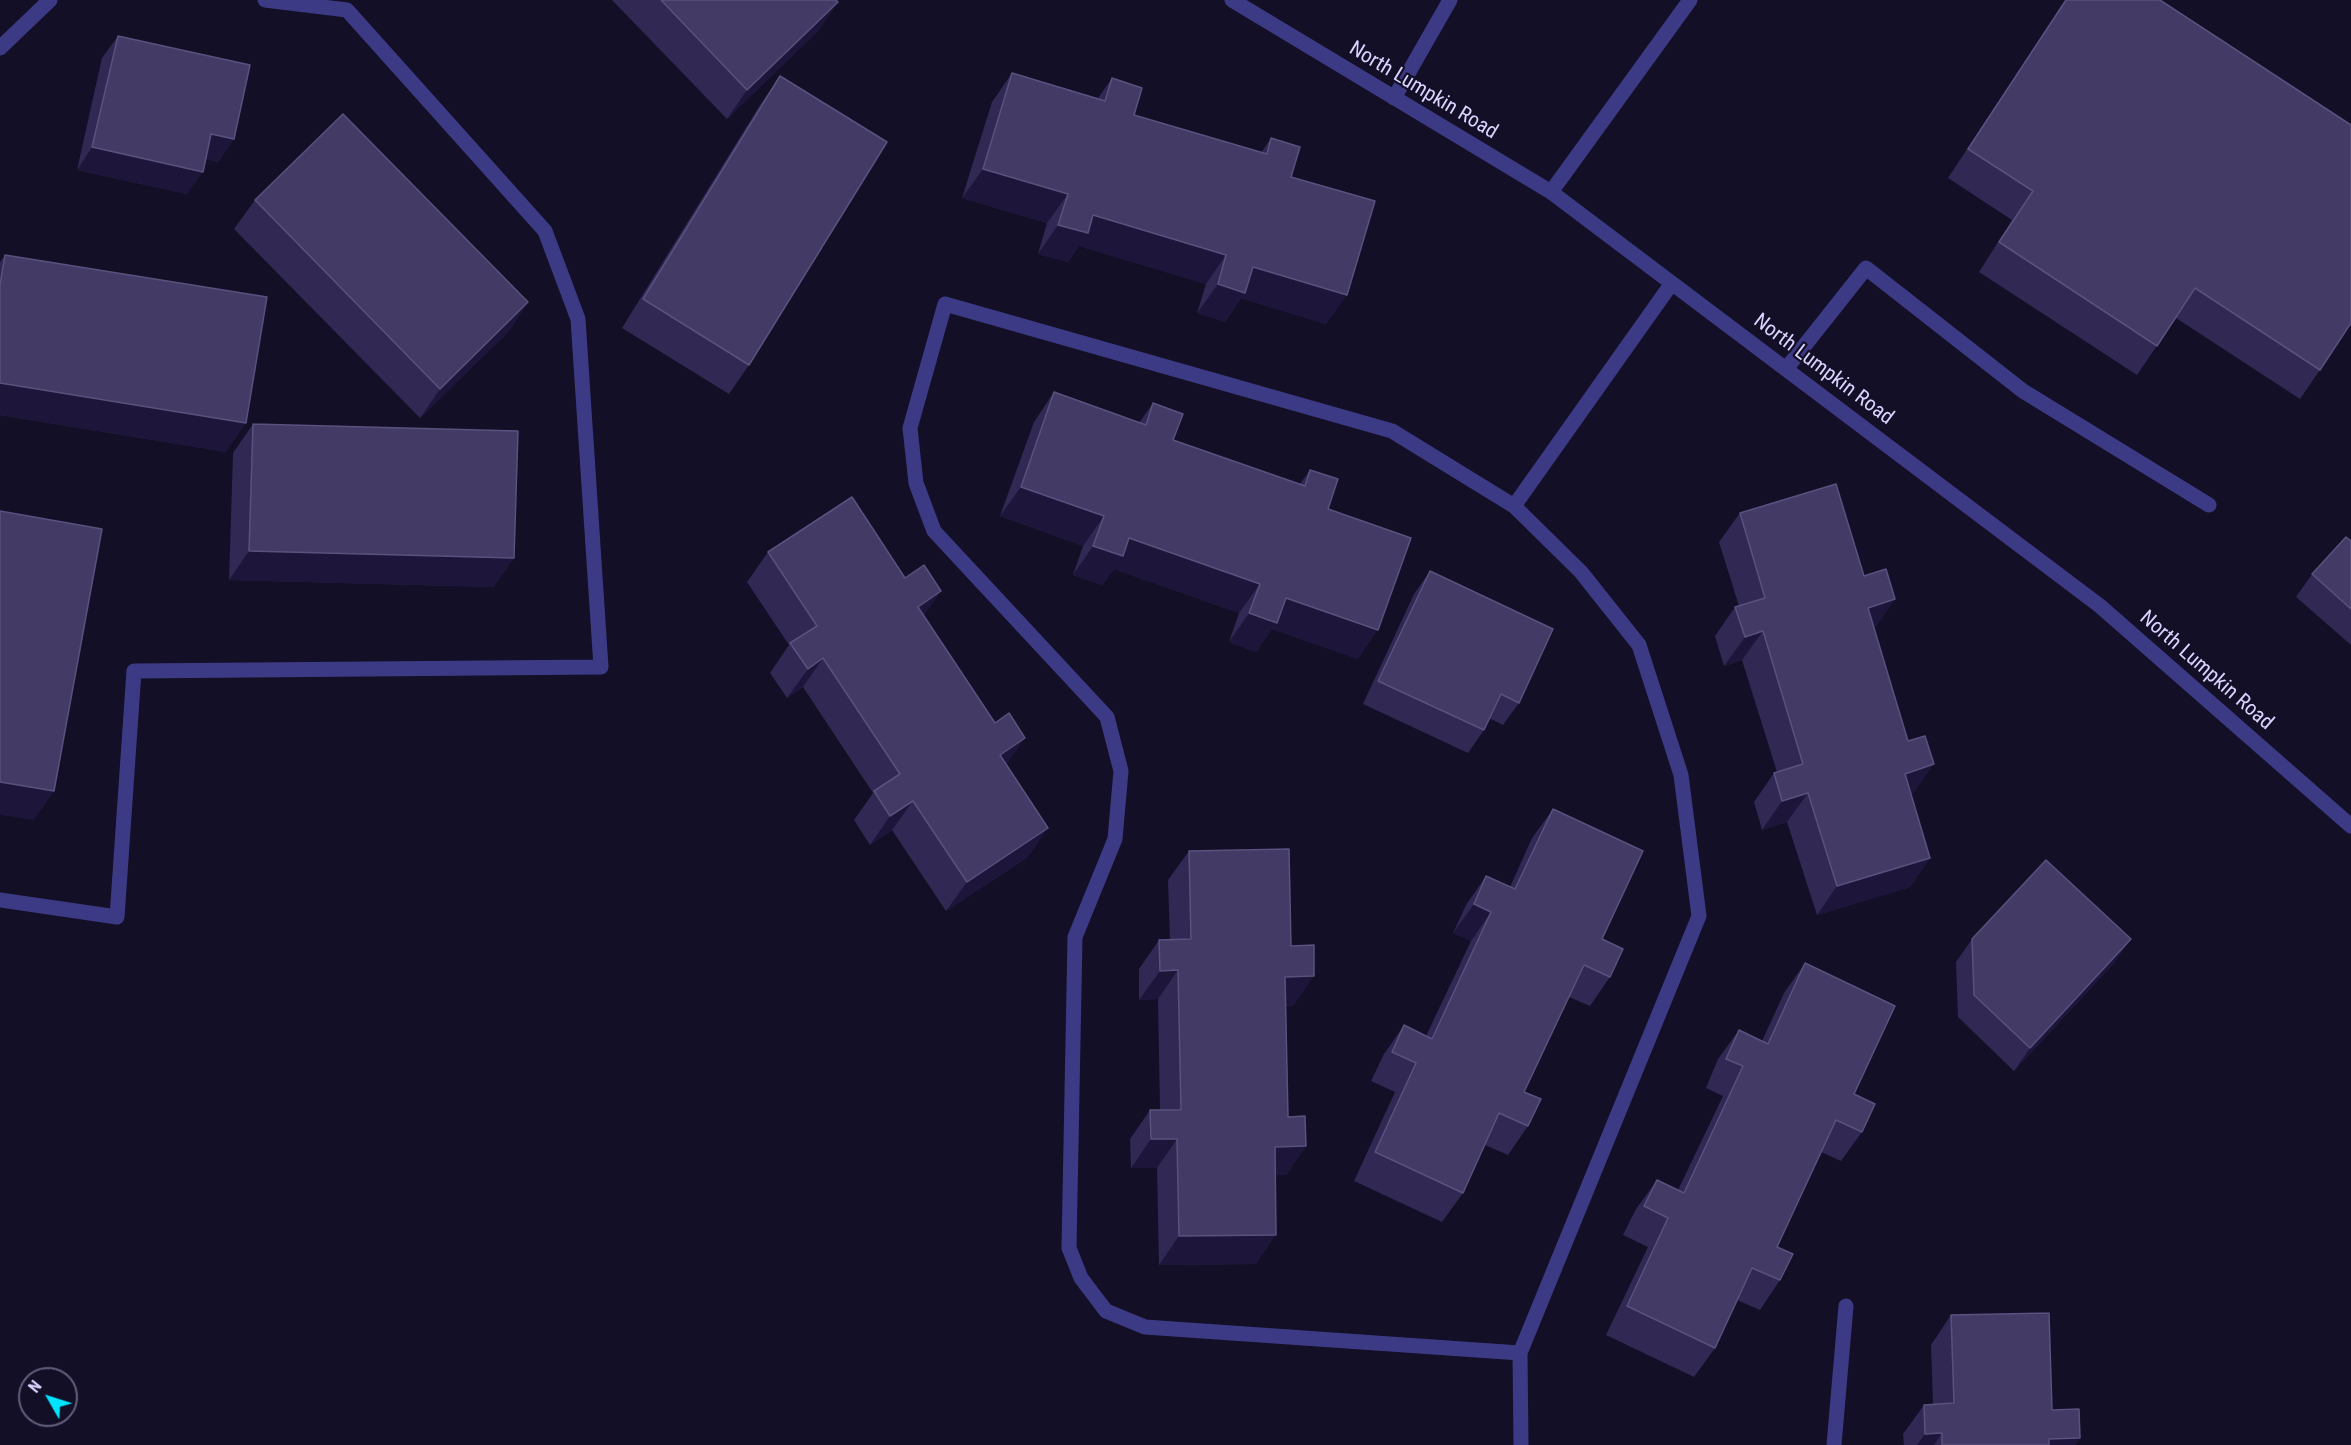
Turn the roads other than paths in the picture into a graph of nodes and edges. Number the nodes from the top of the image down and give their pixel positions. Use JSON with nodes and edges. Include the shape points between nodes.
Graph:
{"nodes":[{"id":1,"x":50,"y":0,"type":"edge"},
{"id":2,"x":265,"y":0,"type":"edge"},
{"id":3,"x":1232,"y":0,"type":"edge"},
{"id":4,"x":1450,"y":0,"type":"edge"},
{"id":5,"x":1690,"y":0,"type":"edge"},
{"id":6,"x":0,"y":48,"type":"edge"},
{"id":7,"x":1394,"y":98,"type":"junction"},
{"id":8,"x":1551,"y":192,"type":"junction"},
{"id":9,"x":1672,"y":283,"type":"junction"},
{"id":10,"x":1786,"y":369,"type":"junction"},
{"id":11,"x":2209,"y":505,"type":"dead end"},
{"id":12,"x":1514,"y":506,"type":"junction"},
{"id":13,"x":2351,"y":825,"type":"edge"},
{"id":14,"x":0,"y":900,"type":"edge"},
{"id":15,"x":1846,"y":1306,"type":"dead end"},
{"id":16,"x":1520,"y":1353,"type":"junction"},
{"id":17,"x":1521,"y":1445,"type":"edge"},
{"id":18,"x":1834,"y":1445,"type":"edge"}],
"edges":[{"from":1,"to":6,"type":"street"},
{"from":2,"to":14,"type":"street","via":[[347,10],[544,231],[578,319],[601,667],[134,671],[117,917]]},
{"from":3,"to":7,"type":"street","name":"North Lumpkin Road"},
{"from":4,"to":7,"type":"street"},
{"from":5,"to":8,"type":"street"},
{"from":7,"to":8,"type":"street","name":"North Lumpkin Road"},
{"from":8,"to":9,"type":"street","name":"North Lumpkin Road"},
{"from":9,"to":10,"type":"street","name":"North Lumpkin Road"},
{"from":9,"to":12,"type":"street"},
{"from":10,"to":11,"type":"street","via":[[1866,268],[2023,391]]},
{"from":10,"to":13,"type":"street","name":"North Lumpkin Road","via":[[2100,606]]},
{"from":12,"to":16,"type":"street","via":[[1581,572],[1639,645],[1681,775],[1699,916]]},
{"from":12,"to":16,"type":"street","via":[[1392,431],[945,304],[910,428],[916,483],[934,531],[1107,717],[1121,771],[1115,839],[1075,937],[1069,1248],[1081,1278],[1106,1311],[1145,1328]]},
{"from":15,"to":18,"type":"street"},
{"from":16,"to":17,"type":"street"}]}
